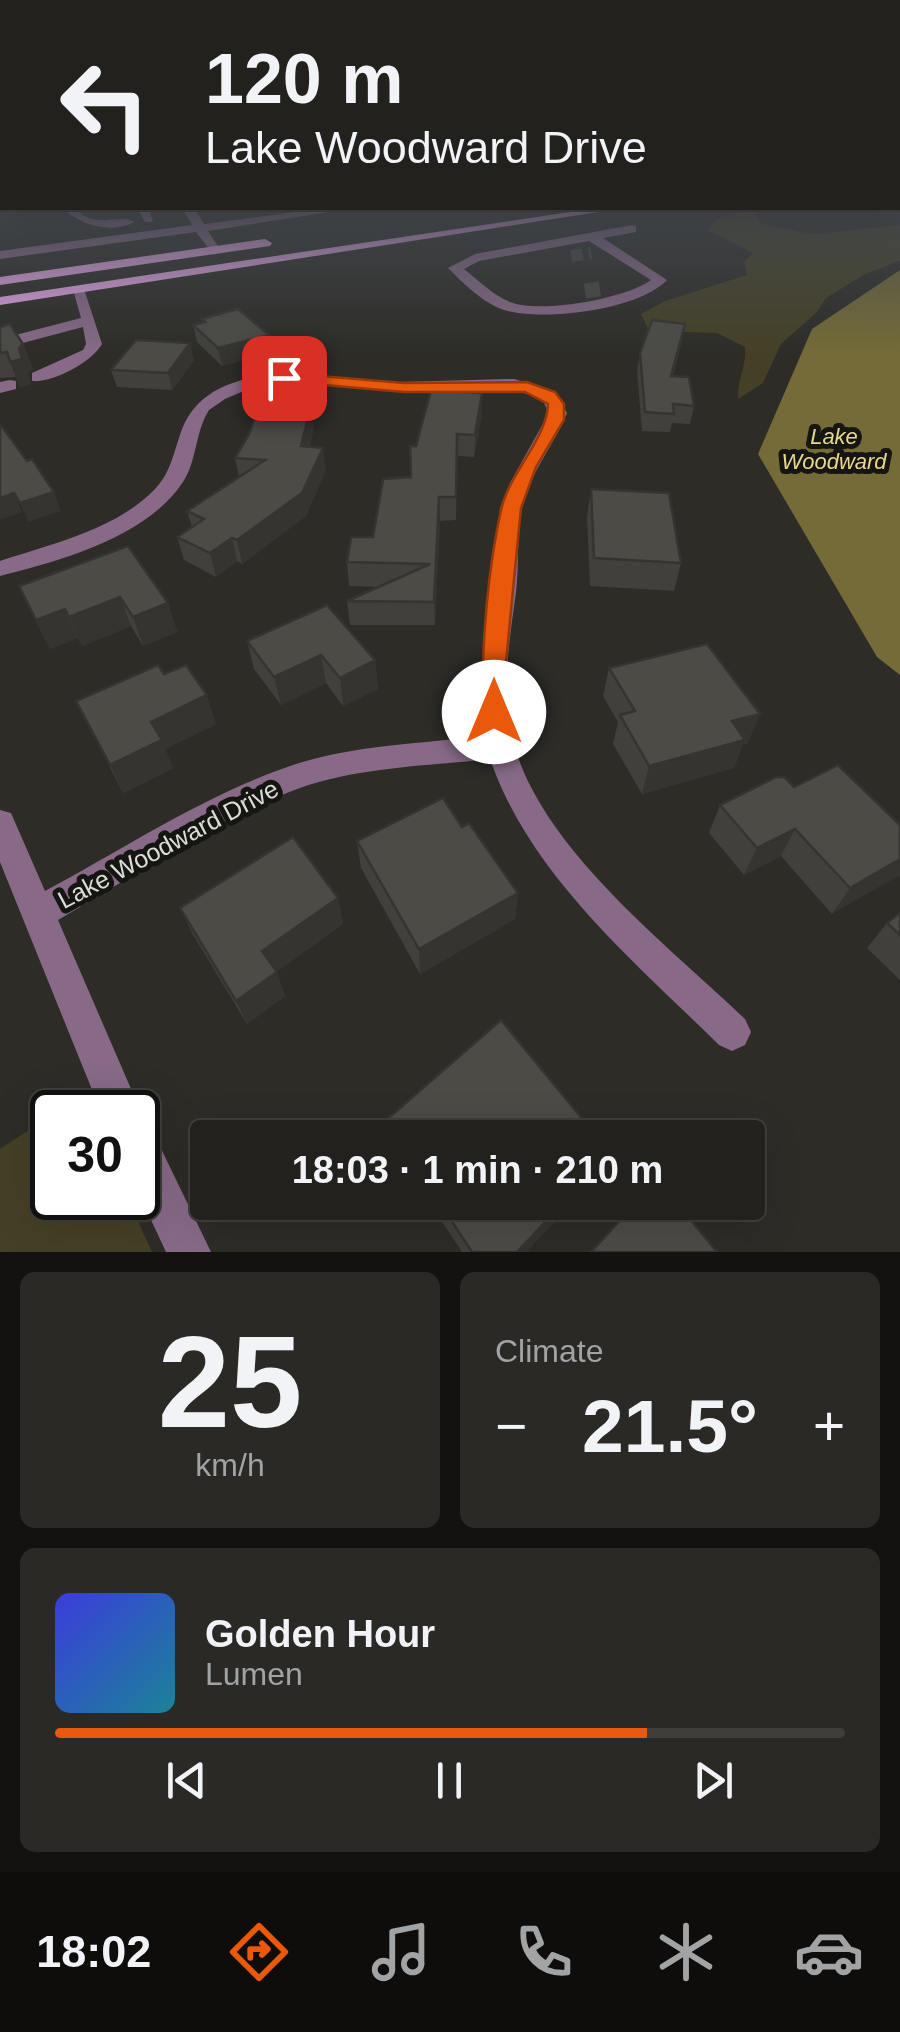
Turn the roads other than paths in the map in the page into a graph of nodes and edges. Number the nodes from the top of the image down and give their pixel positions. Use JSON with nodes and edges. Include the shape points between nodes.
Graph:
{"nodes":[{"id":1,"x":134,"y":237,"type":"edge"},
{"id":2,"x":206,"y":237,"type":"edge"},
{"id":3,"x":420,"y":237,"type":"edge"},
{"id":4,"x":611,"y":237,"type":"edge"},
{"id":5,"x":290,"y":240,"type":"dead end"},
{"id":6,"x":592,"y":245,"type":"junction"},
{"id":7,"x":544,"y":247,"type":"junction"},
{"id":8,"x":214,"y":251,"type":"junction"},
{"id":9,"x":0,"y":255,"type":"edge"},
{"id":10,"x":571,"y":256,"type":"tunnel mouth"},
{"id":11,"x":0,"y":282,"type":"edge"},
{"id":12,"x":606,"y":288,"type":"tunnel mouth"},
{"id":13,"x":77,"y":289,"type":"junction"},
{"id":14,"x":636,"y":294,"type":"junction"},
{"id":15,"x":0,"y":301,"type":"edge"},
{"id":16,"x":89,"y":318,"type":"junction"},
{"id":17,"x":0,"y":344,"type":"edge"},
{"id":18,"x":38,"y":377,"type":"dead end"},
{"id":19,"x":0,"y":569,"type":"edge"},
{"id":20,"x":499,"y":746,"type":"junction"},
{"id":21,"x":0,"y":824,"type":"edge"},
{"id":22,"x":37,"y":914,"type":"junction"},
{"id":23,"x":732,"y":1032,"type":"dead end"},
{"id":24,"x":111,"y":1090,"type":"edge"},
{"id":25,"x":160,"y":1192,"type":"edge"},
{"id":26,"x":189,"y":1252,"type":"edge"}],
"edges":[{"from":1,"to":9,"type":"street"},
{"from":2,"to":8,"type":"street"},
{"from":3,"to":13,"type":"main road"},
{"from":4,"to":6,"type":"street"},
{"from":5,"to":8,"type":"main road"},
{"from":6,"to":7,"type":"street"},
{"from":6,"to":14,"type":"street","via":[[612,249],[660,280]]},
{"from":7,"to":10,"type":"street"},
{"from":7,"to":14,"type":"street","via":[[475,258],[455,268],[506,306],[525,311]]},
{"from":8,"to":11,"type":"main road"},
{"from":12,"to":14,"type":"street"},
{"from":13,"to":15,"type":"main road"},
{"from":13,"to":16,"type":"street"},
{"from":16,"to":17,"type":"street"},
{"from":16,"to":18,"type":"street","via":[[89,354]]},
{"from":19,"to":20,"type":"street","via":[[98,534],[151,502],[176,478],[199,411],[243,385],[284,378],[540,390],[558,413],[511,508],[494,662]]},
{"from":20,"to":22,"type":"street","name":"Lake Woodward Drive","via":[[298,776],[244,798]]},
{"from":20,"to":23,"type":"street","via":[[546,836]]},
{"from":21,"to":22,"type":"street"},
{"from":22,"to":24,"type":"street"},
{"from":25,"to":26,"type":"street"}]}
